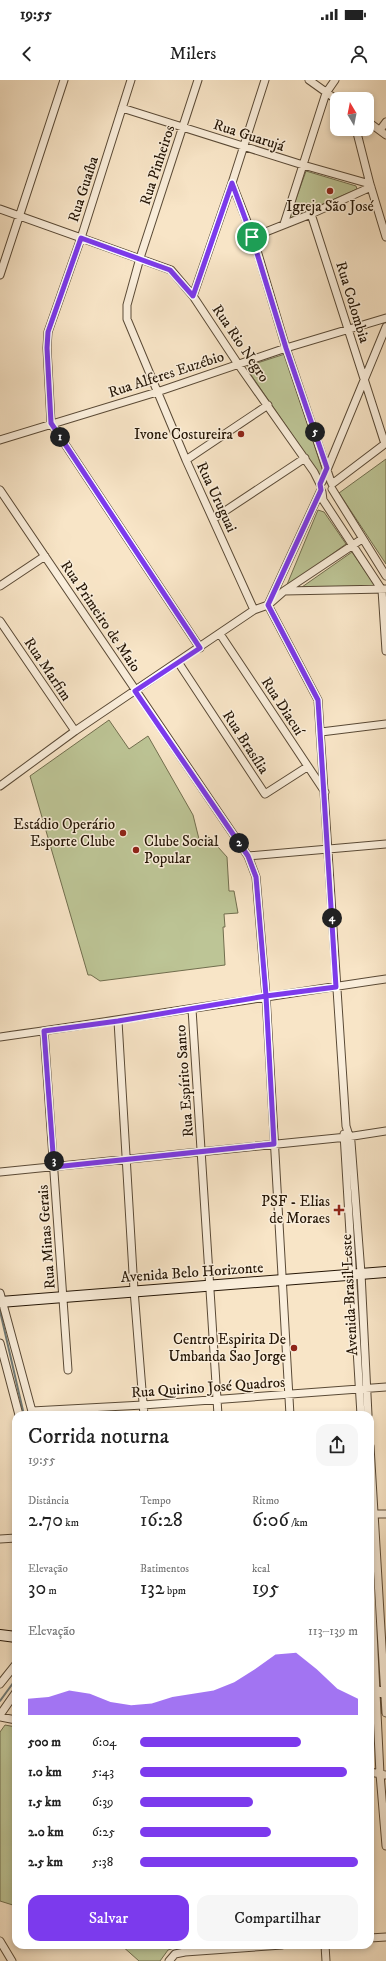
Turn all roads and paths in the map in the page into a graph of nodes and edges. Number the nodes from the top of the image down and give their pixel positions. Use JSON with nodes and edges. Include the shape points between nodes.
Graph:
{"nodes":[{"id":1,"x":64,"y":80,"type":"edge"},
{"id":2,"x":131,"y":80,"type":"edge"},
{"id":3,"x":198,"y":80,"type":"edge"},
{"id":4,"x":264,"y":80,"type":"edge"},
{"id":5,"x":309,"y":80,"type":"edge"},
{"id":6,"x":335,"y":80,"type":"edge"},
{"id":7,"x":326,"y":93,"type":"junction"},
{"id":8,"x":330,"y":96,"type":"edge"},
{"id":9,"x":122,"y":108,"type":"junction"},
{"id":10,"x":386,"y":122,"type":"edge"},
{"id":11,"x":374,"y":125,"type":"edge"},
{"id":12,"x":183,"y":128,"type":"junction"},
{"id":13,"x":383,"y":132,"type":"edge"},
{"id":14,"x":358,"y":136,"type":"edge"},
{"id":15,"x":243,"y":146,"type":"junction"},
{"id":16,"x":303,"y":165,"type":"junction"},
{"id":17,"x":232,"y":183,"type":"junction"},
{"id":18,"x":370,"y":186,"type":"junction"},
{"id":19,"x":0,"y":209,"type":"edge"},
{"id":20,"x":312,"y":214,"type":"junction"},
{"id":21,"x":20,"y":216,"type":"junction"},
{"id":22,"x":284,"y":224,"type":"junction"},
{"id":23,"x":252,"y":237,"type":"junction"},
{"id":24,"x":386,"y":237,"type":"edge"},
{"id":25,"x":81,"y":238,"type":"junction"},
{"id":26,"x":140,"y":258,"type":"junction"},
{"id":27,"x":0,"y":276,"type":"edge"},
{"id":28,"x":193,"y":296,"type":"junction"},
{"id":29,"x":386,"y":318,"type":"edge"},
{"id":30,"x":386,"y":327,"type":"edge"},
{"id":31,"x":348,"y":330,"type":"junction"},
{"id":32,"x":286,"y":348,"type":"junction"},
{"id":33,"x":238,"y":364,"type":"junction"},
{"id":34,"x":364,"y":382,"type":"junction"},
{"id":35,"x":157,"y":392,"type":"junction"},
{"id":36,"x":268,"y":405,"type":"junction"},
{"id":37,"x":51,"y":423,"type":"junction"},
{"id":38,"x":0,"y":440,"type":"edge"},
{"id":39,"x":386,"y":444,"type":"edge"},
{"id":40,"x":305,"y":458,"type":"junction"},
{"id":41,"x":186,"y":460,"type":"junction"},
{"id":42,"x":327,"y":468,"type":"junction"},
{"id":43,"x":332,"y":485,"type":"junction"},
{"id":44,"x":321,"y":487,"type":"junction"},
{"id":45,"x":0,"y":490,"type":"edge"},
{"id":46,"x":213,"y":519,"type":"junction"},
{"id":47,"x":362,"y":539,"type":"junction"},
{"id":48,"x":353,"y":546,"type":"junction"},
{"id":49,"x":45,"y":556,"type":"junction"},
{"id":50,"x":386,"y":576,"type":"edge"},
{"id":51,"x":0,"y":586,"type":"edge"},
{"id":52,"x":384,"y":589,"type":"edge"},
{"id":53,"x":284,"y":592,"type":"junction"},
{"id":54,"x":268,"y":605,"type":"junction"},
{"id":55,"x":254,"y":610,"type":"junction"},
{"id":56,"x":0,"y":621,"type":"edge"},
{"id":57,"x":220,"y":634,"type":"junction"},
{"id":58,"x":200,"y":648,"type":"junction"},
{"id":59,"x":386,"y":651,"type":"edge"},
{"id":60,"x":178,"y":662,"type":"junction"},
{"id":61,"x":135,"y":691,"type":"junction"},
{"id":62,"x":386,"y":724,"type":"edge"},
{"id":63,"x":75,"y":731,"type":"junction"},
{"id":64,"x":321,"y":732,"type":"junction"},
{"id":65,"x":307,"y":767,"type":"junction"},
{"id":66,"x":0,"y":786,"type":"edge"},
{"id":67,"x":325,"y":792,"type":"junction"},
{"id":68,"x":386,"y":844,"type":"edge"},
{"id":69,"x":328,"y":851,"type":"junction"},
{"id":70,"x":248,"y":856,"type":"junction"},
{"id":71,"x":386,"y":979,"type":"edge"},
{"id":72,"x":336,"y":987,"type":"junction"},
{"id":73,"x":266,"y":996,"type":"junction"},
{"id":74,"x":192,"y":1009,"type":"junction"},
{"id":75,"x":118,"y":1021,"type":"junction"},
{"id":76,"x":44,"y":1031,"type":"junction"},
{"id":77,"x":0,"y":1037,"type":"edge"},
{"id":78,"x":386,"y":1131,"type":"edge"},
{"id":79,"x":347,"y":1137,"type":"junction"},
{"id":80,"x":274,"y":1144,"type":"junction"},
{"id":81,"x":202,"y":1151,"type":"junction"},
{"id":82,"x":126,"y":1159,"type":"junction"},
{"id":83,"x":54,"y":1167,"type":"junction"},
{"id":84,"x":0,"y":1172,"type":"edge"},
{"id":85,"x":386,"y":1272,"type":"edge"},
{"id":86,"x":357,"y":1274,"type":"junction"},
{"id":87,"x":281,"y":1280,"type":"junction"},
{"id":88,"x":208,"y":1286,"type":"junction"},
{"id":89,"x":134,"y":1290,"type":"junction"},
{"id":90,"x":64,"y":1298,"type":"junction"},
{"id":91,"x":1,"y":1299,"type":"edge"},
{"id":92,"x":355,"y":1306,"type":"junction"},
{"id":93,"x":363,"y":1306,"type":"junction"},
{"id":94,"x":0,"y":1343,"type":"edge"},
{"id":95,"x":68,"y":1370,"type":"dead end"},
{"id":96,"x":386,"y":1387,"type":"edge"},
{"id":97,"x":363,"y":1389,"type":"junction"},
{"id":98,"x":289,"y":1394,"type":"junction"},
{"id":99,"x":217,"y":1399,"type":"junction"},
{"id":100,"x":143,"y":1405,"type":"junction"},
{"id":101,"x":18,"y":1411,"type":"edge"},
{"id":102,"x":32,"y":1411,"type":"edge"},
{"id":103,"x":60,"y":1411,"type":"edge"},
{"id":104,"x":144,"y":1411,"type":"edge"},
{"id":105,"x":218,"y":1411,"type":"edge"},
{"id":106,"x":290,"y":1411,"type":"edge"},
{"id":107,"x":361,"y":1411,"type":"edge"},
{"id":108,"x":367,"y":1411,"type":"edge"},
{"id":109,"x":374,"y":1514,"type":"edge"},
{"id":110,"x":386,"y":1514,"type":"edge"},
{"id":111,"x":12,"y":1538,"type":"edge"},
{"id":112,"x":0,"y":1539,"type":"edge"},
{"id":113,"x":374,"y":1585,"type":"edge"},
{"id":114,"x":0,"y":1634,"type":"edge"},
{"id":115,"x":12,"y":1636,"type":"edge"},
{"id":116,"x":384,"y":1659,"type":"edge"},
{"id":117,"x":374,"y":1668,"type":"edge"},
{"id":118,"x":12,"y":1669,"type":"edge"},
{"id":119,"x":0,"y":1684,"type":"edge"},
{"id":120,"x":379,"y":1692,"type":"edge"},
{"id":121,"x":12,"y":1698,"type":"edge"},
{"id":122,"x":386,"y":1713,"type":"edge"},
{"id":123,"x":0,"y":1716,"type":"edge"},
{"id":124,"x":12,"y":1719,"type":"edge"},
{"id":125,"x":382,"y":1748,"type":"edge"},
{"id":126,"x":383,"y":1774,"type":"edge"},
{"id":127,"x":386,"y":1837,"type":"edge"},
{"id":128,"x":386,"y":1846,"type":"edge"},
{"id":129,"x":386,"y":1937,"type":"edge"},
{"id":130,"x":374,"y":1938,"type":"edge"},
{"id":131,"x":1,"y":1945,"type":"edge"},
{"id":132,"x":227,"y":1949,"type":"edge"},
{"id":133,"x":325,"y":1949,"type":"edge"},
{"id":134,"x":12,"y":1961,"type":"edge"},
{"id":135,"x":169,"y":1961,"type":"edge"},
{"id":136,"x":326,"y":1961,"type":"edge"}],
"edges":[{"from":1,"to":21,"type":"street"},
{"from":2,"to":9,"type":"street","name":"Rua Guaíba"},
{"from":3,"to":12,"type":"street","name":"Rua Pinheiros"},
{"from":4,"to":15,"type":"street"},
{"from":5,"to":7,"type":"street"},
{"from":6,"to":7,"type":"street"},
{"from":7,"to":8,"type":"street"},
{"from":7,"to":16,"type":"street"},
{"from":9,"to":12,"type":"street","name":"Rua Guarujá"},
{"from":9,"to":25,"type":"street","name":"Rua Guaíba"},
{"from":10,"to":13,"type":"street"},
{"from":11,"to":13,"type":"street"},
{"from":12,"to":15,"type":"street","name":"Rua Guarujá"},
{"from":12,"to":26,"type":"street","name":"Rua Pinheiros"},
{"from":14,"to":18,"type":"street"},
{"from":15,"to":16,"type":"street","name":"Rua Guarujá"},
{"from":15,"to":17,"type":"street"},
{"from":16,"to":18,"type":"street","name":"Rua Guarujá"},
{"from":16,"to":22,"type":"street"},
{"from":17,"to":23,"type":"street"},
{"from":17,"to":28,"type":"street"},
{"from":18,"to":20,"type":"street"},
{"from":18,"to":24,"type":"street"},
{"from":19,"to":21,"type":"street","name":"Rua Rio Negro"},
{"from":20,"to":22,"type":"street"},
{"from":20,"to":31,"type":"street","name":"Rua Colombia"},
{"from":21,"to":25,"type":"street","name":"Rua Rio Negro"},
{"from":21,"to":27,"type":"street"},
{"from":22,"to":23,"type":"street"},
{"from":23,"to":32,"type":"street"},
{"from":25,"to":26,"type":"street","name":"Rua Rio Negro"},
{"from":25,"to":37,"type":"street","name":"Rua Guaíba","via":[[48,332]]},
{"from":26,"to":28,"type":"street","name":"Rua Rio Negro","via":[[170,270]]},
{"from":26,"to":35,"type":"street","name":"Rua Uruguai","via":[[127,305],[127,320]]},
{"from":28,"to":33,"type":"street","name":"Rua Rio Negro"},
{"from":29,"to":31,"type":"street","name":"Rua Alferes Euzébio"},
{"from":30,"to":34,"type":"street"},
{"from":31,"to":32,"type":"street","name":"Rua Alferes Euzébio"},
{"from":31,"to":34,"type":"street","name":"Rua Colombia"},
{"from":32,"to":33,"type":"street","name":"Rua Alferes Euzébio"},
{"from":32,"to":42,"type":"street"},
{"from":33,"to":35,"type":"street","name":"Rua Alferes Euzébio"},
{"from":33,"to":36,"type":"street","name":"Rua Rio Negro"},
{"from":34,"to":39,"type":"street","name":"Rua Colombia"},
{"from":34,"to":42,"type":"street"},
{"from":35,"to":37,"type":"street","name":"Rua Alferes Euzébio"},
{"from":35,"to":41,"type":"street","name":"Rua Uruguai"},
{"from":36,"to":40,"type":"street","name":"Rua Rio Negro"},
{"from":36,"to":41,"type":"street"},
{"from":37,"to":38,"type":"street","name":"Rua Alferes Euzébio"},
{"from":37,"to":58,"type":"street"},
{"from":39,"to":43,"type":"street"},
{"from":40,"to":44,"type":"street","name":"Rua Rio Negro"},
{"from":40,"to":46,"type":"street"},
{"from":41,"to":46,"type":"street","name":"Rua Uruguai"},
{"from":42,"to":43,"type":"street"},
{"from":42,"to":44,"type":"street"},
{"from":43,"to":44,"type":"street","via":[[327,480]]},
{"from":43,"to":44,"type":"street","via":[[328,493]]},
{"from":43,"to":47,"type":"street"},
{"from":44,"to":48,"type":"street","name":"Rua Rio Negro","via":[[323,500]]},
{"from":44,"to":54,"type":"street"},
{"from":45,"to":49,"type":"street","name":"Rua Primeiro de Maio"},
{"from":46,"to":55,"type":"street","name":"Rua Uruguai"},
{"from":47,"to":48,"type":"street"},
{"from":47,"to":50,"type":"street"},
{"from":48,"to":52,"type":"street","name":"Rua Rio Negro"},
{"from":48,"to":53,"type":"street"},
{"from":49,"to":51,"type":"street"},
{"from":49,"to":61,"type":"street","name":"Rua Primeiro de Maio"},
{"from":52,"to":53,"type":"street"},
{"from":52,"to":59,"type":"street"},
{"from":53,"to":54,"type":"street"},
{"from":54,"to":55,"type":"street"},
{"from":54,"to":64,"type":"street","name":"Avenida Brasil Leste","via":[[318,700]]},
{"from":55,"to":57,"type":"street"},
{"from":56,"to":63,"type":"street","name":"Rua Marfim"},
{"from":57,"to":58,"type":"street"},
{"from":57,"to":65,"type":"street","name":"Rua Diacuí"},
{"from":58,"to":60,"type":"street"},
{"from":60,"to":61,"type":"street"},
{"from":60,"to":65,"type":"street","name":"Rua Brasília","via":[[265,794]]},
{"from":61,"to":63,"type":"street"},
{"from":61,"to":70,"type":"street","name":"Rua Primeiro de Maio"},
{"from":62,"to":64,"type":"street"},
{"from":63,"to":66,"type":"street"},
{"from":64,"to":67,"type":"street","name":"Avenida Brasil Leste"},
{"from":65,"to":67,"type":"street","name":"Rua Diacuí"},
{"from":67,"to":69,"type":"street","name":"Avenida Brasil Leste"},
{"from":68,"to":69,"type":"street"},
{"from":69,"to":70,"type":"street"},
{"from":69,"to":72,"type":"street","name":"Avenida Brasil Leste"},
{"from":70,"to":73,"type":"street","name":"Rua Primeiro de Maio","via":[[256,877]]},
{"from":71,"to":72,"type":"street"},
{"from":72,"to":73,"type":"street"},
{"from":72,"to":79,"type":"street","name":"Avenida Brasil Leste"},
{"from":73,"to":74,"type":"street"},
{"from":73,"to":80,"type":"street","name":"Rua Primeiro de Maio"},
{"from":74,"to":75,"type":"street"},
{"from":74,"to":81,"type":"street","name":"Rua Espírito Santo"},
{"from":75,"to":76,"type":"street"},
{"from":75,"to":82,"type":"street"},
{"from":76,"to":77,"type":"street"},
{"from":76,"to":83,"type":"street","name":"Rua Minas Gerais"},
{"from":78,"to":79,"type":"street"},
{"from":79,"to":80,"type":"street"},
{"from":79,"to":86,"type":"street","name":"Avenida Brasil Leste"},
{"from":80,"to":81,"type":"street"},
{"from":80,"to":87,"type":"street","name":"Rua Primeiro de Maio"},
{"from":81,"to":82,"type":"street"},
{"from":81,"to":88,"type":"street","name":"Rua Espírito Santo"},
{"from":82,"to":83,"type":"street"},
{"from":82,"to":89,"type":"street"},
{"from":83,"to":84,"type":"street"},
{"from":83,"to":90,"type":"street","name":"Rua Minas Gerais"},
{"from":85,"to":86,"type":"street","name":"Avenida Belo Horizonte"},
{"from":86,"to":87,"type":"street","name":"Avenida Belo Horizonte"},
{"from":86,"to":92,"type":"street","name":"Avenida Brasil Leste"},
{"from":86,"to":93,"type":"street","name":"Avenida Brasil Leste"},
{"from":87,"to":88,"type":"street","name":"Avenida Belo Horizonte"},
{"from":87,"to":98,"type":"street","name":"Rua Primeiro de Maio"},
{"from":88,"to":89,"type":"street","name":"Avenida Belo Horizonte"},
{"from":88,"to":99,"type":"street","name":"Rua Espírito Santo"},
{"from":89,"to":90,"type":"street","name":"Avenida Belo Horizonte"},
{"from":89,"to":100,"type":"street"},
{"from":90,"to":91,"type":"street","name":"Avenida Belo Horizonte"},
{"from":90,"to":95,"type":"street","name":"Rua Minas Gerais"},
{"from":91,"to":102,"type":"street"},
{"from":92,"to":93,"type":"street"},
{"from":92,"to":97,"type":"street","name":"Avenida Brasil Leste"},
{"from":93,"to":97,"type":"street","name":"Avenida Brasil Leste"},
{"from":94,"to":101,"type":"street"},
{"from":96,"to":97,"type":"street","name":"Rua Quirino José Quadros"},
{"from":97,"to":98,"type":"street","name":"Rua Quirino José Quadros"},
{"from":97,"to":107,"type":"street","name":"Avenida Brasil Leste"},
{"from":97,"to":108,"type":"street","name":"Avenida Brasil Leste"},
{"from":98,"to":99,"type":"street","name":"Rua Quirino José Quadros"},
{"from":98,"to":106,"type":"street","name":"Rua Primeiro de Maio"},
{"from":99,"to":100,"type":"street","name":"Rua Quirino José Quadros"},
{"from":99,"to":105,"type":"street","name":"Rua Espírito Santo"},
{"from":100,"to":103,"type":"street","name":"Rua Quirino José Quadros"},
{"from":100,"to":104,"type":"street"},
{"from":109,"to":110,"type":"street"},
{"from":111,"to":112,"type":"street"},
{"from":113,"to":116,"type":"street"},
{"from":114,"to":115,"type":"street"},
{"from":116,"to":120,"type":"street"},
{"from":117,"to":120,"type":"street"},
{"from":118,"to":119,"type":"street"},
{"from":120,"to":122,"type":"street"},
{"from":120,"to":125,"type":"street"},
{"from":121,"to":123,"type":"street"},
{"from":123,"to":124,"type":"street"},
{"from":125,"to":126,"type":"street"},
{"from":126,"to":127,"type":"street"},
{"from":127,"to":128,"type":"street"},
{"from":129,"to":130,"type":"street"},
{"from":131,"to":134,"type":"street"},
{"from":132,"to":135,"type":"street","via":[[175,1954]]},
{"from":133,"to":136,"type":"street"}]}
